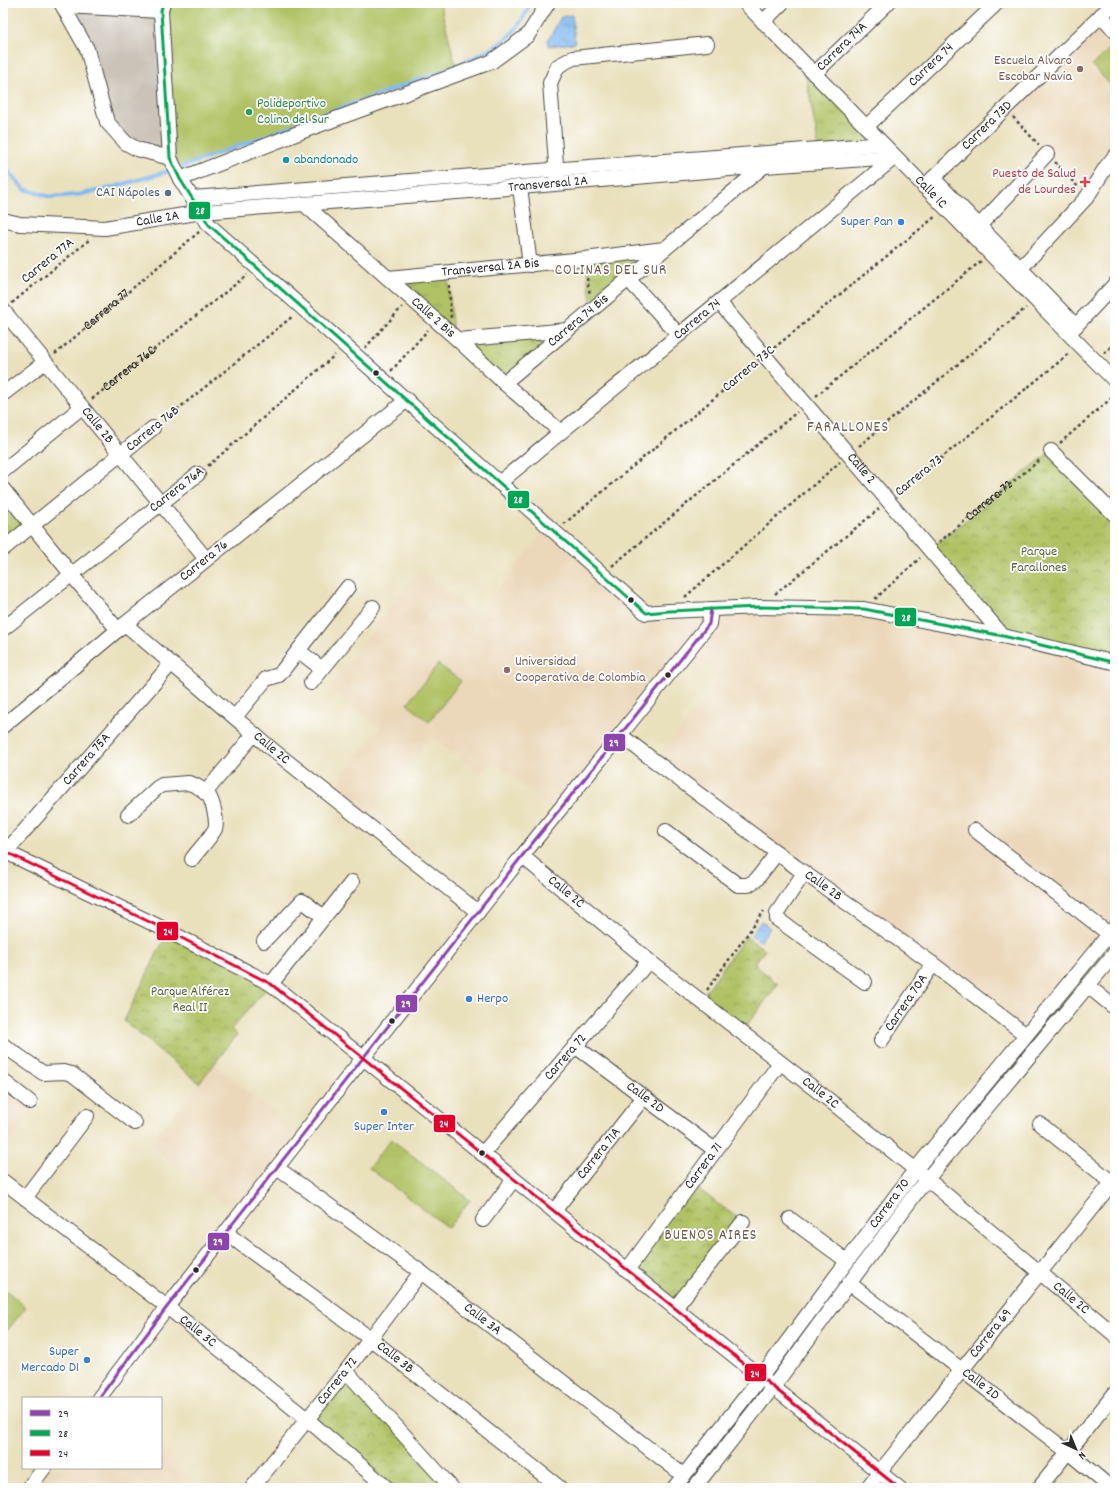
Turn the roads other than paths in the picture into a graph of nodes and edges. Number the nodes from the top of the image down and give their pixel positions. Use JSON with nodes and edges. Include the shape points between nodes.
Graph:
{"nodes":[{"id":1,"x":548,"y":3,"type":"edge"},
{"id":2,"x":745,"y":3,"type":"edge"},
{"id":3,"x":782,"y":3,"type":"edge"},
{"id":4,"x":888,"y":3,"type":"edge"},
{"id":5,"x":998,"y":3,"type":"edge"},
{"id":6,"x":1114,"y":3,"type":"edge"},
{"id":7,"x":62,"y":5,"type":"edge"},
{"id":8,"x":162,"y":7,"type":"edge"},
{"id":9,"x":1101,"y":15,"type":"junction"},
{"id":10,"x":763,"y":22,"type":"junction"},
{"id":11,"x":1115,"y":31,"type":"edge"},
{"id":12,"x":707,"y":44,"type":"dead end"},
{"id":13,"x":814,"y":74,"type":"junction"},
{"id":14,"x":866,"y":128,"type":"junction"},
{"id":15,"x":882,"y":144,"type":"junction"},
{"id":16,"x":1047,"y":154,"type":"road end"},
{"id":17,"x":1115,"y":156,"type":"edge"},
{"id":18,"x":895,"y":157,"type":"junction"},
{"id":19,"x":170,"y":158,"type":"junction"},
{"id":20,"x":764,"y":166,"type":"junction"},
{"id":21,"x":556,"y":170,"type":"junction"},
{"id":22,"x":1110,"y":172,"type":"edge"},
{"id":23,"x":180,"y":179,"type":"junction"},
{"id":24,"x":928,"y":182,"type":"junction"},
{"id":25,"x":558,"y":184,"type":"junction"},
{"id":26,"x":520,"y":187,"type":"junction"},
{"id":27,"x":193,"y":198,"type":"junction"},
{"id":28,"x":304,"y":204,"type":"junction"},
{"id":29,"x":202,"y":212,"type":"junction"},
{"id":30,"x":3,"y":220,"type":"edge"},
{"id":31,"x":979,"y":226,"type":"junction"},
{"id":32,"x":664,"y":249,"type":"junction"},
{"id":33,"x":530,"y":264,"type":"junction"},
{"id":34,"x":1020,"y":269,"type":"junction"},
{"id":35,"x":388,"y":278,"type":"junction"},
{"id":36,"x":628,"y":279,"type":"junction"},
{"id":37,"x":1115,"y":284,"type":"edge"},
{"id":38,"x":719,"y":302,"type":"junction"},
{"id":39,"x":6,"y":308,"type":"edge"},
{"id":40,"x":568,"y":330,"type":"junction"},
{"id":41,"x":1072,"y":330,"type":"junction"},
{"id":42,"x":679,"y":335,"type":"junction"},
{"id":43,"x":455,"y":338,"type":"junction"},
{"id":44,"x":45,"y":362,"type":"junction"},
{"id":45,"x":1115,"y":381,"type":"edge"},
{"id":46,"x":504,"y":383,"type":"junction"},
{"id":47,"x":3,"y":394,"type":"edge"},
{"id":48,"x":407,"y":400,"type":"junction"},
{"id":49,"x":82,"y":407,"type":"junction"},
{"id":50,"x":153,"y":428,"type":"road end"},
{"id":51,"x":561,"y":432,"type":"junction"},
{"id":52,"x":1051,"y":451,"type":"road end"},
{"id":53,"x":121,"y":454,"type":"junction"},
{"id":54,"x":3,"y":471,"type":"edge"},
{"id":55,"x":198,"y":474,"type":"road end"},
{"id":56,"x":500,"y":483,"type":"junction"},
{"id":57,"x":3,"y":489,"type":"edge"},
{"id":58,"x":160,"y":503,"type":"junction"},
{"id":59,"x":1115,"y":515,"type":"edge"},
{"id":60,"x":32,"y":526,"type":"junction"},
{"id":61,"x":3,"y":549,"type":"edge"},
{"id":62,"x":206,"y":559,"type":"junction"},
{"id":63,"x":71,"y":574,"type":"junction"},
{"id":64,"x":348,"y":587,"type":"dead end"},
{"id":65,"x":373,"y":606,"type":"dead end"},
{"id":66,"x":710,"y":609,"type":"junction"},
{"id":67,"x":122,"y":627,"type":"junction"},
{"id":68,"x":3,"y":629,"type":"edge"},
{"id":69,"x":1003,"y":636,"type":"junction"},
{"id":70,"x":296,"y":654,"type":"junction"},
{"id":71,"x":1114,"y":661,"type":"edge"},
{"id":72,"x":171,"y":664,"type":"junction"},
{"id":73,"x":308,"y":669,"type":"dead end"},
{"id":74,"x":322,"y":669,"type":"junction"},
{"id":75,"x":311,"y":683,"type":"dead end"},
{"id":76,"x":235,"y":717,"type":"junction"},
{"id":77,"x":3,"y":726,"type":"edge"},
{"id":78,"x":254,"y":734,"type":"junction"},
{"id":79,"x":620,"y":735,"type":"junction"},
{"id":80,"x":205,"y":793,"type":"junction"},
{"id":81,"x":128,"y":815,"type":"dead end"},
{"id":82,"x":975,"y":830,"type":"dead end"},
{"id":83,"x":666,"y":831,"type":"dead end"},
{"id":84,"x":4,"y":852,"type":"edge"},
{"id":85,"x":776,"y":852,"type":"junction"},
{"id":86,"x":522,"y":856,"type":"junction"},
{"id":87,"x":192,"y":859,"type":"dead end"},
{"id":88,"x":804,"y":873,"type":"junction"},
{"id":89,"x":352,"y":882,"type":"dead end"},
{"id":90,"x":478,"y":912,"type":"junction"},
{"id":91,"x":324,"y":917,"type":"junction"},
{"id":92,"x":1112,"y":931,"type":"edge"},
{"id":93,"x":264,"y":940,"type":"dead end"},
{"id":94,"x":1115,"y":953,"type":"edge"},
{"id":95,"x":649,"y":961,"type":"junction"},
{"id":96,"x":933,"y":964,"type":"junction"},
{"id":97,"x":865,"y":982,"type":"dead end"},
{"id":98,"x":271,"y":984,"type":"junction"},
{"id":99,"x":1088,"y":986,"type":"junction"},
{"id":100,"x":1115,"y":1008,"type":"edge"},
{"id":101,"x":1026,"y":1035,"type":"junction"},
{"id":102,"x":881,"y":1041,"type":"dead end"},
{"id":103,"x":3,"y":1045,"type":"edge"},
{"id":104,"x":575,"y":1046,"type":"junction"},
{"id":105,"x":363,"y":1058,"type":"junction"},
{"id":106,"x":780,"y":1063,"type":"junction"},
{"id":107,"x":3,"y":1081,"type":"edge"},
{"id":108,"x":644,"y":1097,"type":"junction"},
{"id":109,"x":30,"y":1102,"type":"dead end"},
{"id":110,"x":87,"y":1116,"type":"dead end"},
{"id":111,"x":135,"y":1123,"type":"dead end"},
{"id":112,"x":1040,"y":1124,"type":"dead end"},
{"id":113,"x":715,"y":1150,"type":"junction"},
{"id":114,"x":482,"y":1154,"type":"junction"},
{"id":115,"x":277,"y":1168,"type":"junction"},
{"id":116,"x":915,"y":1170,"type":"junction"},
{"id":117,"x":514,"y":1179,"type":"junction"},
{"id":118,"x":927,"y":1179,"type":"junction"},
{"id":119,"x":3,"y":1181,"type":"edge"},
{"id":120,"x":1114,"y":1182,"type":"edge"},
{"id":121,"x":26,"y":1198,"type":"junction"},
{"id":122,"x":554,"y":1211,"type":"junction"},
{"id":123,"x":790,"y":1219,"type":"dead end"},
{"id":124,"x":483,"y":1220,"type":"dead end"},
{"id":125,"x":743,"y":1222,"type":"dead end"},
{"id":126,"x":226,"y":1234,"type":"junction"},
{"id":127,"x":847,"y":1261,"type":"junction"},
{"id":128,"x":627,"y":1270,"type":"junction"},
{"id":129,"x":421,"y":1272,"type":"junction"},
{"id":130,"x":1040,"y":1273,"type":"junction"},
{"id":131,"x":849,"y":1282,"type":"junction"},
{"id":132,"x":167,"y":1307,"type":"junction"},
{"id":133,"x":675,"y":1308,"type":"junction"},
{"id":134,"x":1115,"y":1335,"type":"edge"},
{"id":135,"x":371,"y":1339,"type":"junction"},
{"id":136,"x":962,"y":1370,"type":"junction"},
{"id":137,"x":346,"y":1371,"type":"junction"},
{"id":138,"x":761,"y":1377,"type":"junction"},
{"id":139,"x":773,"y":1386,"type":"junction"},
{"id":140,"x":1115,"y":1394,"type":"edge"},
{"id":141,"x":100,"y":1397,"type":"edge"},
{"id":142,"x":308,"y":1420,"type":"junction"},
{"id":143,"x":1068,"y":1452,"type":"junction"},
{"id":144,"x":43,"y":1469,"type":"edge"},
{"id":145,"x":880,"y":1472,"type":"junction"},
{"id":146,"x":684,"y":1475,"type":"junction"},
{"id":147,"x":29,"y":1488,"type":"edge"},
{"id":148,"x":252,"y":1488,"type":"edge"},
{"id":149,"x":387,"y":1488,"type":"edge"},
{"id":150,"x":452,"y":1488,"type":"edge"},
{"id":151,"x":560,"y":1488,"type":"edge"},
{"id":152,"x":674,"y":1488,"type":"edge"},
{"id":153,"x":694,"y":1488,"type":"edge"},
{"id":154,"x":867,"y":1488,"type":"edge"},
{"id":155,"x":899,"y":1488,"type":"edge"},
{"id":156,"x":1039,"y":1488,"type":"edge"},
{"id":157,"x":1111,"y":1488,"type":"edge"}],
"edges":[{"from":1,"to":23,"type":"street","via":[[528,35],[491,62]]},
{"from":2,"to":10,"type":"street","name":"Calle 1C"},
{"from":3,"to":10,"type":"street"},
{"from":4,"to":13,"type":"street","name":"Carrera 74A"},
{"from":5,"to":14,"type":"street","name":"Carrera 74"},
{"from":6,"to":9,"type":"street","name":"Carrera 73D"},
{"from":7,"to":8,"type":"street"},
{"from":7,"to":19,"type":"street","via":[[87,49],[107,122],[126,143],[137,149]]},
{"from":8,"to":19,"type":"street"},
{"from":9,"to":11,"type":"street"},
{"from":9,"to":24,"type":"street","name":"Carrera 73D"},
{"from":10,"to":13,"type":"street","name":"Calle 1C"},
{"from":12,"to":21,"type":"street","via":[[573,58],[558,66],[550,83]]},
{"from":13,"to":14,"type":"street","name":"Calle 1C"},
{"from":14,"to":15,"type":"street","name":"Calle 1C"},
{"from":15,"to":18,"type":"street","name":"Calle 1C"},
{"from":15,"to":21,"type":"street","name":"Transversal 2A"},
{"from":16,"to":31,"type":"street"},
{"from":17,"to":22,"type":"street"},
{"from":18,"to":20,"type":"street","name":"Transversal 2A"},
{"from":18,"to":24,"type":"street","name":"Calle 1C"},
{"from":18,"to":38,"type":"street","name":"Carrera 74"},
{"from":19,"to":23,"type":"street"},
{"from":20,"to":25,"type":"street","name":"Transversal 2A"},
{"from":20,"to":32,"type":"street","name":"Carrera 74 Bis"},
{"from":21,"to":25,"type":"street"},
{"from":21,"to":27,"type":"street","name":"Transversal 2A"},
{"from":22,"to":34,"type":"street"},
{"from":23,"to":27,"type":"street"},
{"from":24,"to":31,"type":"street"},
{"from":24,"to":41,"type":"street","name":"Calle 1C","via":[[945,209]]},
{"from":25,"to":26,"type":"street","name":"Transversal 2A"},
{"from":26,"to":28,"type":"street","name":"Transversal 2A"},
{"from":26,"to":33,"type":"street"},
{"from":27,"to":29,"type":"street"},
{"from":28,"to":29,"type":"street","name":"Transversal 2A"},
{"from":28,"to":35,"type":"street","name":"Calle 2 Bis"},
{"from":29,"to":30,"type":"street","name":"Calle 2A","via":[[105,228],[20,224]]},
{"from":29,"to":48,"type":"street","via":[[209,225]]},
{"from":31,"to":34,"type":"street"},
{"from":32,"to":33,"type":"street","name":"Transversal 2A Bis"},
{"from":32,"to":36,"type":"street","name":"Carrera 74 Bis"},
{"from":33,"to":35,"type":"street","name":"Transversal 2A Bis"},
{"from":34,"to":41,"type":"street"},
{"from":35,"to":43,"type":"street","name":"Calle 2 Bis"},
{"from":36,"to":40,"type":"street","name":"Carrera 74 Bis"},
{"from":36,"to":42,"type":"street"},
{"from":37,"to":41,"type":"street"},
{"from":38,"to":42,"type":"street","name":"Carrera 74"},
{"from":38,"to":69,"type":"street","name":"Calle 2"},
{"from":39,"to":44,"type":"street","name":"Calle 2B"},
{"from":40,"to":43,"type":"street"},
{"from":40,"to":46,"type":"street","name":"Carrera 74 Bis"},
{"from":41,"to":45,"type":"street","name":"Calle 1C","via":[[1080,345]]},
{"from":42,"to":51,"type":"street","name":"Carrera 74"},
{"from":43,"to":46,"type":"street","name":"Calle 2 Bis"},
{"from":44,"to":47,"type":"street"},
{"from":44,"to":49,"type":"street","name":"Calle 2B"},
{"from":46,"to":51,"type":"street","name":"Calle 2 Bis"},
{"from":48,"to":56,"type":"street"},
{"from":48,"to":62,"type":"street","name":"Carrera 76"},
{"from":49,"to":53,"type":"street","name":"Calle 2B"},
{"from":49,"to":54,"type":"street"},
{"from":50,"to":53,"type":"street","name":"Carrera 76B"},
{"from":51,"to":56,"type":"street","name":"Carrera 74"},
{"from":52,"to":59,"type":"street"},
{"from":53,"to":58,"type":"street","name":"Calle 2B"},
{"from":53,"to":60,"type":"street","name":"Carrera 76B"},
{"from":55,"to":58,"type":"street","name":"Carrera 76A"},
{"from":56,"to":66,"type":"street","via":[[646,613]]},
{"from":57,"to":60,"type":"street","name":"Calle 2C"},
{"from":58,"to":62,"type":"street","name":"Calle 2B"},
{"from":58,"to":63,"type":"street","name":"Carrera 76A"},
{"from":60,"to":61,"type":"street","name":"Carrera 76B"},
{"from":60,"to":63,"type":"street","name":"Calle 2C"},
{"from":62,"to":67,"type":"street","name":"Carrera 76"},
{"from":63,"to":67,"type":"street","name":"Calle 2C"},
{"from":63,"to":68,"type":"street","name":"Carrera 76A"},
{"from":64,"to":70,"type":"street"},
{"from":65,"to":74,"type":"street"},
{"from":66,"to":69,"type":"street","via":[[864,608]]},
{"from":66,"to":79,"type":"street","via":[[709,624]]},
{"from":67,"to":72,"type":"street","name":"Calle 2C"},
{"from":67,"to":77,"type":"street","name":"Carrera 76"},
{"from":69,"to":71,"type":"street"},
{"from":70,"to":73,"type":"street"},
{"from":70,"to":74,"type":"street"},
{"from":70,"to":76,"type":"street","via":[[279,675],[266,679]]},
{"from":72,"to":76,"type":"street","name":"Calle 2C"},
{"from":72,"to":84,"type":"street","name":"Carrera 75A"},
{"from":74,"to":75,"type":"street"},
{"from":76,"to":78,"type":"street","name":"Calle 2C"},
{"from":78,"to":80,"type":"street"},
{"from":78,"to":90,"type":"street","name":"Calle 2C"},
{"from":79,"to":85,"type":"street","name":"Calle 2B"},
{"from":79,"to":86,"type":"street"},
{"from":80,"to":81,"type":"street","via":[[188,783],[162,786]]},
{"from":80,"to":87,"type":"street","via":[[209,797],[217,820],[215,827]]},
{"from":82,"to":92,"type":"street"},
{"from":83,"to":85,"type":"street","via":[[738,885],[748,885],[756,880]]},
{"from":84,"to":98,"type":"street","via":[[168,930]]},
{"from":85,"to":88,"type":"street","name":"Calle 2B"},
{"from":86,"to":90,"type":"street"},
{"from":86,"to":95,"type":"street","name":"Calle 2C"},
{"from":88,"to":96,"type":"street","name":"Calle 2B"},
{"from":88,"to":97,"type":"street","via":[[777,912],[777,919]]},
{"from":89,"to":91,"type":"street"},
{"from":90,"to":105,"type":"street"},
{"from":91,"to":93,"type":"street","via":[[302,901]]},
{"from":91,"to":98,"type":"street"},
{"from":92,"to":101,"type":"street","name":"Carrera 70"},
{"from":94,"to":99,"type":"street","name":"Carrera 70"},
{"from":95,"to":104,"type":"street","name":"Carrera 72"},
{"from":95,"to":106,"type":"street","name":"Calle 2C"},
{"from":96,"to":101,"type":"street","name":"Calle 2B"},
{"from":96,"to":102,"type":"street","name":"Carrera 70A"},
{"from":98,"to":105,"type":"street"},
{"from":99,"to":100,"type":"street"},
{"from":99,"to":118,"type":"street","name":"Carrera 70"},
{"from":101,"to":116,"type":"street","name":"Carrera 70"},
{"from":103,"to":111,"type":"street","via":[[43,1073],[72,1074]]},
{"from":104,"to":108,"type":"street","name":"Calle 2D"},
{"from":104,"to":114,"type":"street","name":"Carrera 72"},
{"from":105,"to":114,"type":"street"},
{"from":105,"to":115,"type":"street"},
{"from":106,"to":113,"type":"street","name":"Carrera 71"},
{"from":106,"to":116,"type":"street","name":"Calle 2C"},
{"from":107,"to":109,"type":"street"},
{"from":108,"to":113,"type":"street","name":"Calle 2D"},
{"from":108,"to":122,"type":"street","name":"Carrera 71A"},
{"from":110,"to":121,"type":"street"},
{"from":112,"to":120,"type":"street"},
{"from":113,"to":128,"type":"street","name":"Carrera 71"},
{"from":114,"to":117,"type":"street"},
{"from":115,"to":126,"type":"street"},
{"from":115,"to":129,"type":"street","name":"Calle 3A"},
{"from":116,"to":118,"type":"street","name":"Calle 2C"},
{"from":116,"to":127,"type":"street","name":"Carrera 70"},
{"from":117,"to":122,"type":"street"},
{"from":117,"to":124,"type":"street"},
{"from":118,"to":130,"type":"street","name":"Calle 2C"},
{"from":118,"to":131,"type":"street","name":"Carrera 70"},
{"from":119,"to":121,"type":"street","name":"Calle 3C"},
{"from":120,"to":130,"type":"street","name":"Carrera 69"},
{"from":121,"to":132,"type":"street","name":"Calle 3C"},
{"from":122,"to":128,"type":"street"},
{"from":123,"to":127,"type":"street"},
{"from":125,"to":133,"type":"street"},
{"from":126,"to":132,"type":"street"},
{"from":126,"to":135,"type":"street","name":"Calle 3B"},
{"from":127,"to":138,"type":"street","name":"Carrera 70"},
{"from":128,"to":133,"type":"street"},
{"from":129,"to":135,"type":"street","name":"Carrera 72"},
{"from":129,"to":146,"type":"street","name":"Calle 3A"},
{"from":130,"to":134,"type":"street","name":"Calle 2C"},
{"from":130,"to":136,"type":"street","name":"Carrera 69"},
{"from":131,"to":136,"type":"street","name":"Calle 2D"},
{"from":131,"to":139,"type":"street","name":"Carrera 70"},
{"from":132,"to":141,"type":"street"},
{"from":132,"to":142,"type":"street","name":"Calle 3C"},
{"from":133,"to":138,"type":"street"},
{"from":135,"to":137,"type":"street","name":"Carrera 72"},
{"from":135,"to":151,"type":"street","name":"Calle 3B"},
{"from":136,"to":143,"type":"street","name":"Calle 2D"},
{"from":136,"to":145,"type":"street","name":"Carrera 69"},
{"from":137,"to":142,"type":"street","name":"Carrera 72"},
{"from":137,"to":150,"type":"street"},
{"from":138,"to":139,"type":"street"},
{"from":138,"to":146,"type":"street","name":"Carrera 70"},
{"from":139,"to":145,"type":"street"},
{"from":139,"to":153,"type":"street","name":"Carrera 70"},
{"from":140,"to":143,"type":"street"},
{"from":142,"to":148,"type":"street","name":"Carrera 72"},
{"from":142,"to":149,"type":"street","name":"Calle 3C"},
{"from":143,"to":156,"type":"street"},
{"from":143,"to":157,"type":"street","name":"Calle 2D"},
{"from":144,"to":147,"type":"street"},
{"from":145,"to":154,"type":"street","name":"Carrera 69"},
{"from":145,"to":155,"type":"street"},
{"from":146,"to":152,"type":"street","name":"Carrera 70"}]}
